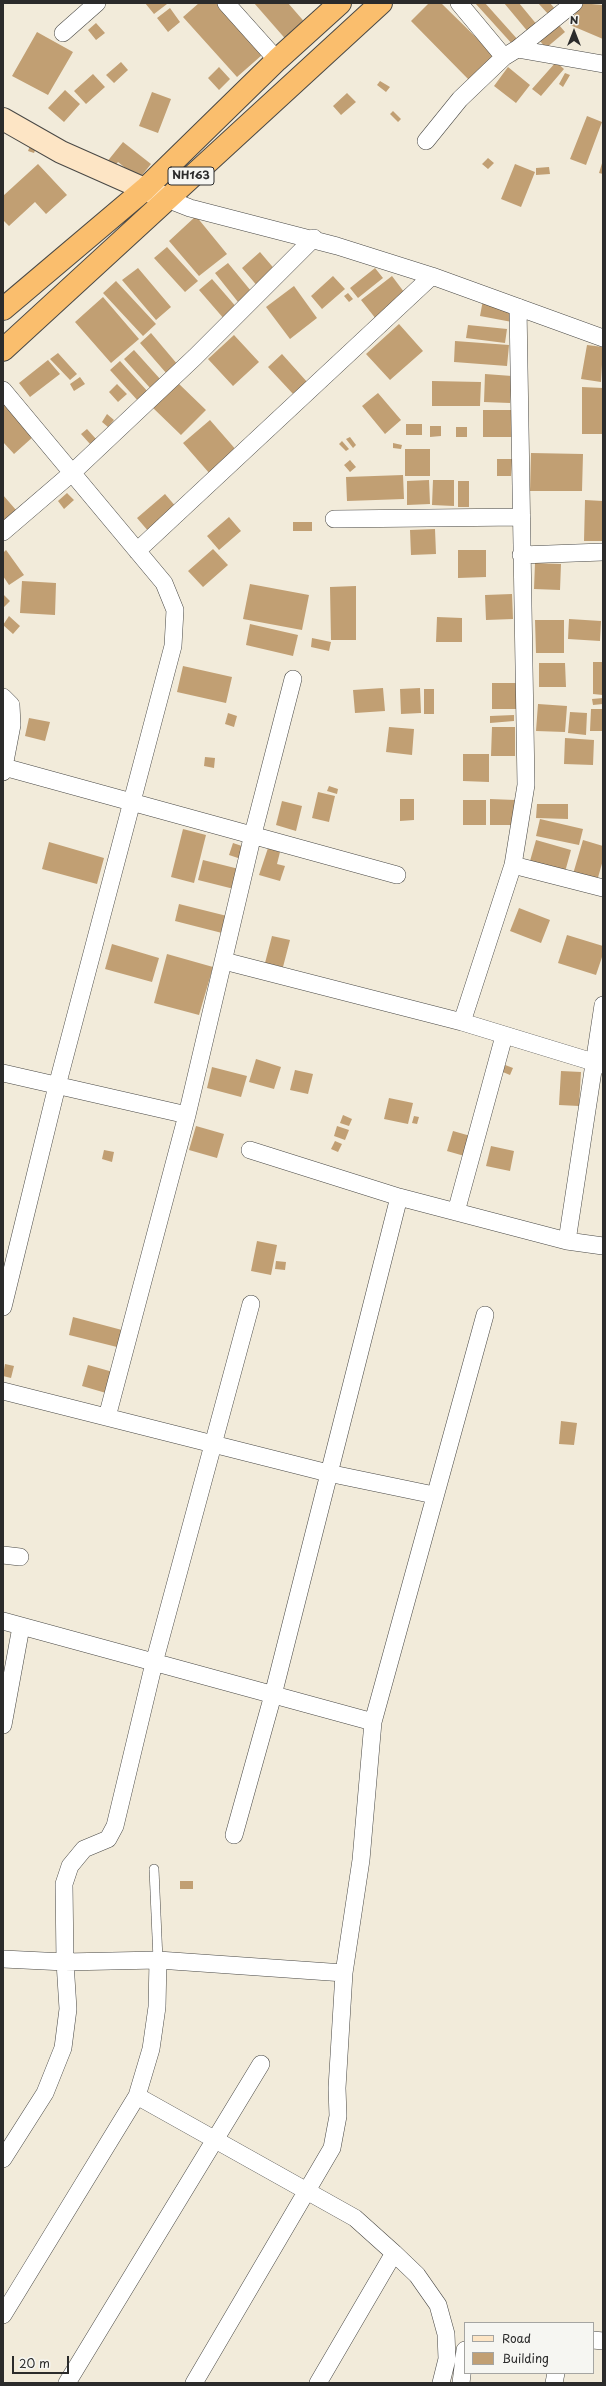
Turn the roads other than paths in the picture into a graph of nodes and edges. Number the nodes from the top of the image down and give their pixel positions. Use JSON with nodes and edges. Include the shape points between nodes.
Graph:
{"nodes":[{"id":1,"x":97,"y":3,"type":"edge"},
{"id":2,"x":226,"y":3,"type":"edge"},
{"id":3,"x":340,"y":3,"type":"edge"},
{"id":4,"x":381,"y":3,"type":"edge"},
{"id":5,"x":459,"y":3,"type":"edge"},
{"id":6,"x":574,"y":3,"type":"edge"},
{"id":7,"x":63,"y":33,"type":"dead end"},
{"id":8,"x":511,"y":53,"type":"junction"},
{"id":9,"x":277,"y":60,"type":"junction"},
{"id":10,"x":603,"y":64,"type":"edge"},
{"id":11,"x":3,"y":119,"type":"edge"},
{"id":12,"x":426,"y":141,"type":"dead end"},
{"id":13,"x":145,"y":189,"type":"junction"},
{"id":14,"x":167,"y":199,"type":"junction"},
{"id":15,"x":314,"y":238,"type":"junction"},
{"id":16,"x":432,"y":276,"type":"junction"},
{"id":17,"x":518,"y":306,"type":"junction"},
{"id":18,"x":3,"y":309,"type":"edge"},
{"id":19,"x":603,"y":338,"type":"edge"},
{"id":20,"x":3,"y":350,"type":"edge"},
{"id":21,"x":3,"y":390,"type":"edge"},
{"id":22,"x":73,"y":472,"type":"junction"},
{"id":23,"x":522,"y":517,"type":"junction"},
{"id":24,"x":334,"y":519,"type":"dead end"},
{"id":25,"x":3,"y":532,"type":"edge"},
{"id":26,"x":137,"y":551,"type":"junction"},
{"id":27,"x":603,"y":552,"type":"edge"},
{"id":28,"x":521,"y":555,"type":"junction"},
{"id":29,"x":293,"y":679,"type":"dead end"},
{"id":30,"x":3,"y":697,"type":"edge"},
{"id":31,"x":4,"y":770,"type":"edge"},
{"id":32,"x":132,"y":800,"type":"junction"},
{"id":33,"x":253,"y":834,"type":"junction"},
{"id":34,"x":513,"y":865,"type":"junction"},
{"id":35,"x":397,"y":874,"type":"dead end"},
{"id":36,"x":603,"y":888,"type":"edge"},
{"id":37,"x":224,"y":961,"type":"junction"},
{"id":38,"x":603,"y":1005,"type":"edge"},
{"id":39,"x":462,"y":1022,"type":"junction"},
{"id":40,"x":504,"y":1036,"type":"junction"},
{"id":41,"x":598,"y":1064,"type":"edge"},
{"id":42,"x":3,"y":1073,"type":"edge"},
{"id":43,"x":57,"y":1086,"type":"junction"},
{"id":44,"x":187,"y":1115,"type":"junction"},
{"id":45,"x":250,"y":1150,"type":"dead end"},
{"id":46,"x":399,"y":1197,"type":"junction"},
{"id":47,"x":456,"y":1212,"type":"junction"},
{"id":48,"x":568,"y":1241,"type":"junction"},
{"id":49,"x":603,"y":1246,"type":"edge"},
{"id":50,"x":251,"y":1304,"type":"dead end"},
{"id":51,"x":3,"y":1307,"type":"edge"},
{"id":52,"x":485,"y":1315,"type":"dead end"},
{"id":53,"x":3,"y":1391,"type":"edge"},
{"id":54,"x":107,"y":1417,"type":"junction"},
{"id":55,"x":214,"y":1444,"type":"junction"},
{"id":56,"x":328,"y":1473,"type":"junction"},
{"id":57,"x":434,"y":1495,"type":"junction"},
{"id":58,"x":3,"y":1555,"type":"edge"},
{"id":59,"x":20,"y":1557,"type":"dead end"},
{"id":60,"x":3,"y":1621,"type":"edge"},
{"id":61,"x":21,"y":1627,"type":"junction"},
{"id":62,"x":154,"y":1663,"type":"junction"},
{"id":63,"x":272,"y":1695,"type":"junction"},
{"id":64,"x":373,"y":1722,"type":"junction"},
{"id":65,"x":3,"y":1725,"type":"edge"},
{"id":66,"x":234,"y":1835,"type":"dead end"},
{"id":67,"x":154,"y":1869,"type":"dead end"},
{"id":68,"x":3,"y":1959,"type":"edge"},
{"id":69,"x":158,"y":1960,"type":"junction"},
{"id":70,"x":65,"y":1962,"type":"junction"},
{"id":71,"x":344,"y":1973,"type":"junction"},
{"id":72,"x":261,"y":2064,"type":"dead end"},
{"id":73,"x":137,"y":2096,"type":"junction"},
{"id":74,"x":215,"y":2139,"type":"junction"},
{"id":75,"x":3,"y":2159,"type":"edge"},
{"id":76,"x":308,"y":2191,"type":"junction"},
{"id":77,"x":394,"y":2253,"type":"junction"},
{"id":78,"x":3,"y":2315,"type":"edge"},
{"id":79,"x":464,"y":2358,"type":"edge"},
{"id":80,"x":67,"y":2383,"type":"edge"},
{"id":81,"x":194,"y":2383,"type":"edge"},
{"id":82,"x":318,"y":2383,"type":"edge"},
{"id":83,"x":442,"y":2383,"type":"edge"},
{"id":84,"x":461,"y":2383,"type":"edge"}],
"edges":[{"from":1,"to":7,"type":"street"},
{"from":2,"to":9,"type":"street"},
{"from":3,"to":9,"type":"highway","number":"NH163"},
{"from":4,"to":14,"type":"highway","number":"NH163"},
{"from":5,"to":8,"type":"street"},
{"from":6,"to":8,"type":"street"},
{"from":8,"to":10,"type":"street"},
{"from":8,"to":12,"type":"street","via":[[460,99]]},
{"from":9,"to":13,"type":"highway","number":"NH163"},
{"from":11,"to":13,"type":"street","via":[[61,152]]},
{"from":13,"to":14,"type":"street"},
{"from":13,"to":18,"type":"highway","number":"NH163"},
{"from":14,"to":15,"type":"street","via":[[190,208]]},
{"from":14,"to":20,"type":"highway","number":"NH163"},
{"from":15,"to":16,"type":"street"},
{"from":15,"to":22,"type":"street"},
{"from":16,"to":17,"type":"street"},
{"from":16,"to":26,"type":"street"},
{"from":17,"to":19,"type":"street"},
{"from":17,"to":23,"type":"street"},
{"from":21,"to":22,"type":"street"},
{"from":22,"to":25,"type":"street"},
{"from":22,"to":26,"type":"street"},
{"from":23,"to":24,"type":"street"},
{"from":23,"to":28,"type":"street"},
{"from":26,"to":32,"type":"street","via":[[164,584],[175,610],[173,646]]},
{"from":27,"to":28,"type":"street"},
{"from":28,"to":34,"type":"street","via":[[526,785]]},
{"from":29,"to":33,"type":"street"},
{"from":30,"to":31,"type":"street","via":[[11,705],[12,725]]},
{"from":31,"to":32,"type":"street"},
{"from":32,"to":33,"type":"street"},
{"from":32,"to":43,"type":"street"},
{"from":33,"to":35,"type":"street"},
{"from":33,"to":37,"type":"street"},
{"from":34,"to":36,"type":"street"},
{"from":34,"to":39,"type":"street"},
{"from":37,"to":39,"type":"street"},
{"from":37,"to":44,"type":"street"},
{"from":38,"to":41,"type":"street"},
{"from":39,"to":40,"type":"street"},
{"from":40,"to":41,"type":"street"},
{"from":40,"to":47,"type":"street"},
{"from":41,"to":48,"type":"street"},
{"from":42,"to":43,"type":"street"},
{"from":43,"to":44,"type":"street"},
{"from":43,"to":51,"type":"street"},
{"from":44,"to":54,"type":"street"},
{"from":45,"to":46,"type":"street"},
{"from":46,"to":47,"type":"street"},
{"from":46,"to":56,"type":"street"},
{"from":47,"to":48,"type":"street"},
{"from":48,"to":49,"type":"street"},
{"from":50,"to":55,"type":"street"},
{"from":52,"to":57,"type":"street"},
{"from":53,"to":54,"type":"street"},
{"from":54,"to":55,"type":"street"},
{"from":55,"to":56,"type":"street"},
{"from":55,"to":62,"type":"street"},
{"from":56,"to":57,"type":"street"},
{"from":56,"to":63,"type":"street"},
{"from":57,"to":64,"type":"street"},
{"from":58,"to":59,"type":"street"},
{"from":60,"to":61,"type":"street"},
{"from":61,"to":62,"type":"street"},
{"from":61,"to":65,"type":"street"},
{"from":62,"to":63,"type":"street"},
{"from":62,"to":70,"type":"street","via":[[115,1826],[108,1839],[84,1849],[70,1866],[64,1884]]},
{"from":63,"to":64,"type":"street"},
{"from":63,"to":66,"type":"street"},
{"from":64,"to":71,"type":"street","via":[[361,1860]]},
{"from":67,"to":69,"type":"lane"},
{"from":68,"to":70,"type":"street"},
{"from":69,"to":70,"type":"street"},
{"from":69,"to":71,"type":"street"},
{"from":69,"to":73,"type":"street","via":[[157,2007],[151,2049]]},
{"from":70,"to":75,"type":"street","via":[[68,2009],[63,2048],[46,2093]]},
{"from":71,"to":76,"type":"street","via":[[337,2088],[338,2116],[332,2148]]},
{"from":72,"to":74,"type":"street"},
{"from":73,"to":74,"type":"street"},
{"from":73,"to":78,"type":"street"},
{"from":74,"to":76,"type":"street"},
{"from":74,"to":80,"type":"street"},
{"from":76,"to":77,"type":"street","via":[[355,2218]]},
{"from":76,"to":81,"type":"street"},
{"from":77,"to":82,"type":"street"},
{"from":77,"to":83,"type":"street","via":[[417,2276],[438,2305],[446,2334],[447,2359]]},
{"from":79,"to":84,"type":"street"}]}
